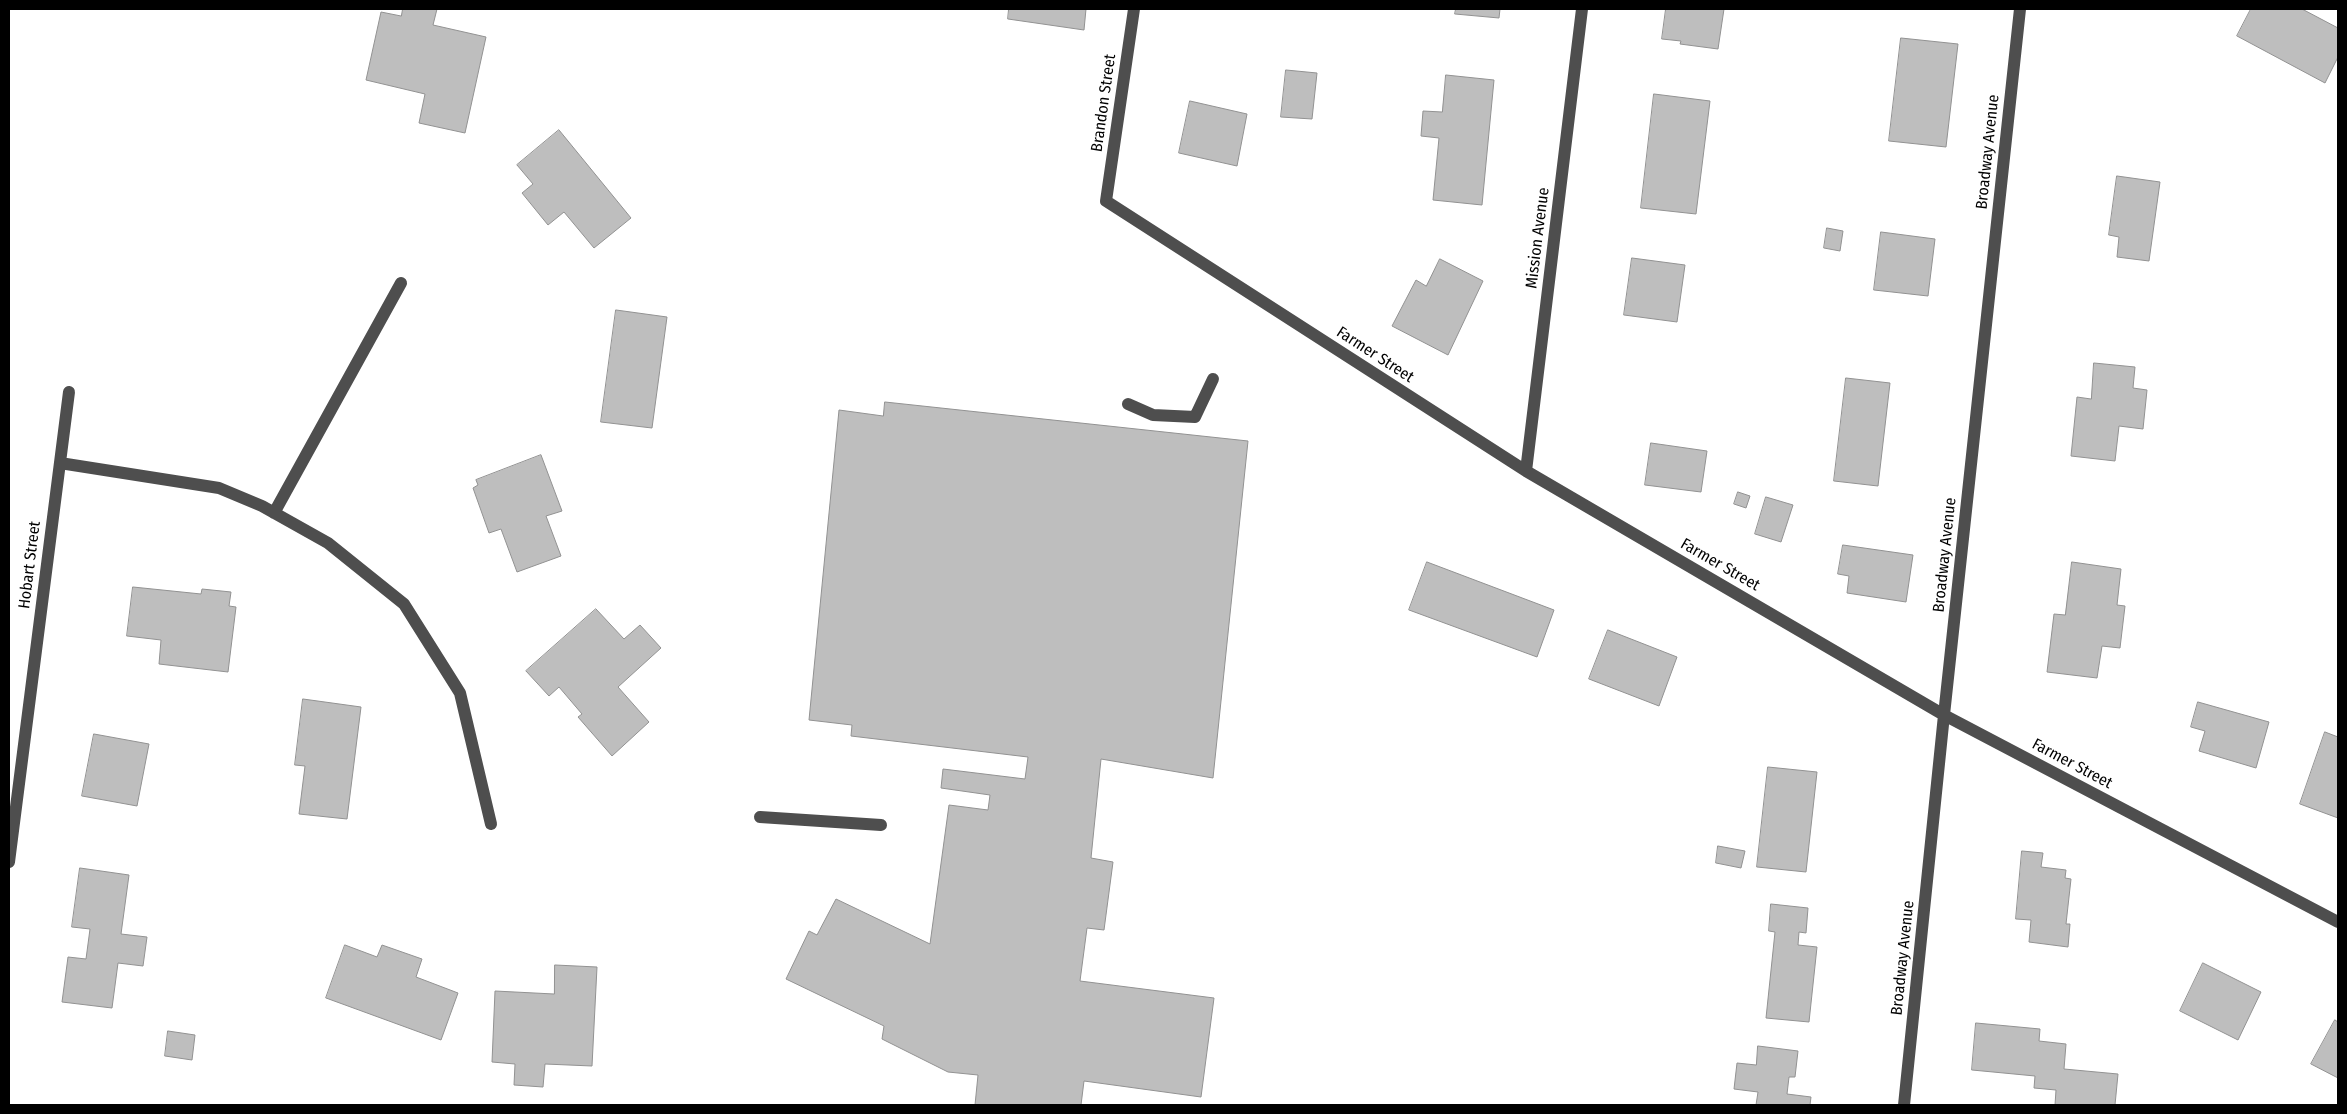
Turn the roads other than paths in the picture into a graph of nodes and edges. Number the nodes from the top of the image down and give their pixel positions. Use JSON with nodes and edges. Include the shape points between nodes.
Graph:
{"nodes":[{"id":1,"x":1134,"y":9,"type":"edge"},
{"id":2,"x":1582,"y":9,"type":"edge"},
{"id":3,"x":2020,"y":9,"type":"edge"},
{"id":4,"x":1106,"y":201,"type":"joint"},
{"id":5,"x":401,"y":283,"type":"dead end"},
{"id":6,"x":1213,"y":379,"type":"dead end"},
{"id":7,"x":69,"y":392,"type":"dead end"},
{"id":8,"x":1128,"y":404,"type":"dead end"},
{"id":9,"x":60,"y":464,"type":"junction"},
{"id":10,"x":1526,"y":471,"type":"junction"},
{"id":11,"x":274,"y":513,"type":"junction"},
{"id":12,"x":1944,"y":715,"type":"junction"},
{"id":13,"x":760,"y":818,"type":"dead end"},
{"id":14,"x":491,"y":824,"type":"dead end"},
{"id":15,"x":881,"y":825,"type":"dead end"},
{"id":16,"x":9,"y":862,"type":"edge"},
{"id":17,"x":2338,"y":922,"type":"edge"},
{"id":18,"x":1904,"y":1105,"type":"edge"}],
"edges":[{"from":1,"to":4,"type":"street","name":"Brandon Street"},
{"from":2,"to":10,"type":"street","name":"Mission Avenue"},
{"from":3,"to":12,"type":"street","name":"Broadway Avenue"},
{"from":4,"to":10,"type":"street","name":"Farmer Street"},
{"from":5,"to":11,"type":"street"},
{"from":6,"to":8,"type":"street","via":[[1195,417],[1153,415]]},
{"from":7,"to":9,"type":"street","name":"Hobart Street"},
{"from":9,"to":11,"type":"street","via":[[219,488]]},
{"from":9,"to":16,"type":"street","name":"Hobart Street"},
{"from":10,"to":12,"type":"street","name":"Farmer Street"},
{"from":11,"to":14,"type":"street","via":[[328,543],[404,604],[460,693]]},
{"from":12,"to":17,"type":"street","name":"Farmer Street"},
{"from":12,"to":18,"type":"street","name":"Broadway Avenue"},
{"from":13,"to":15,"type":"street"}]}
